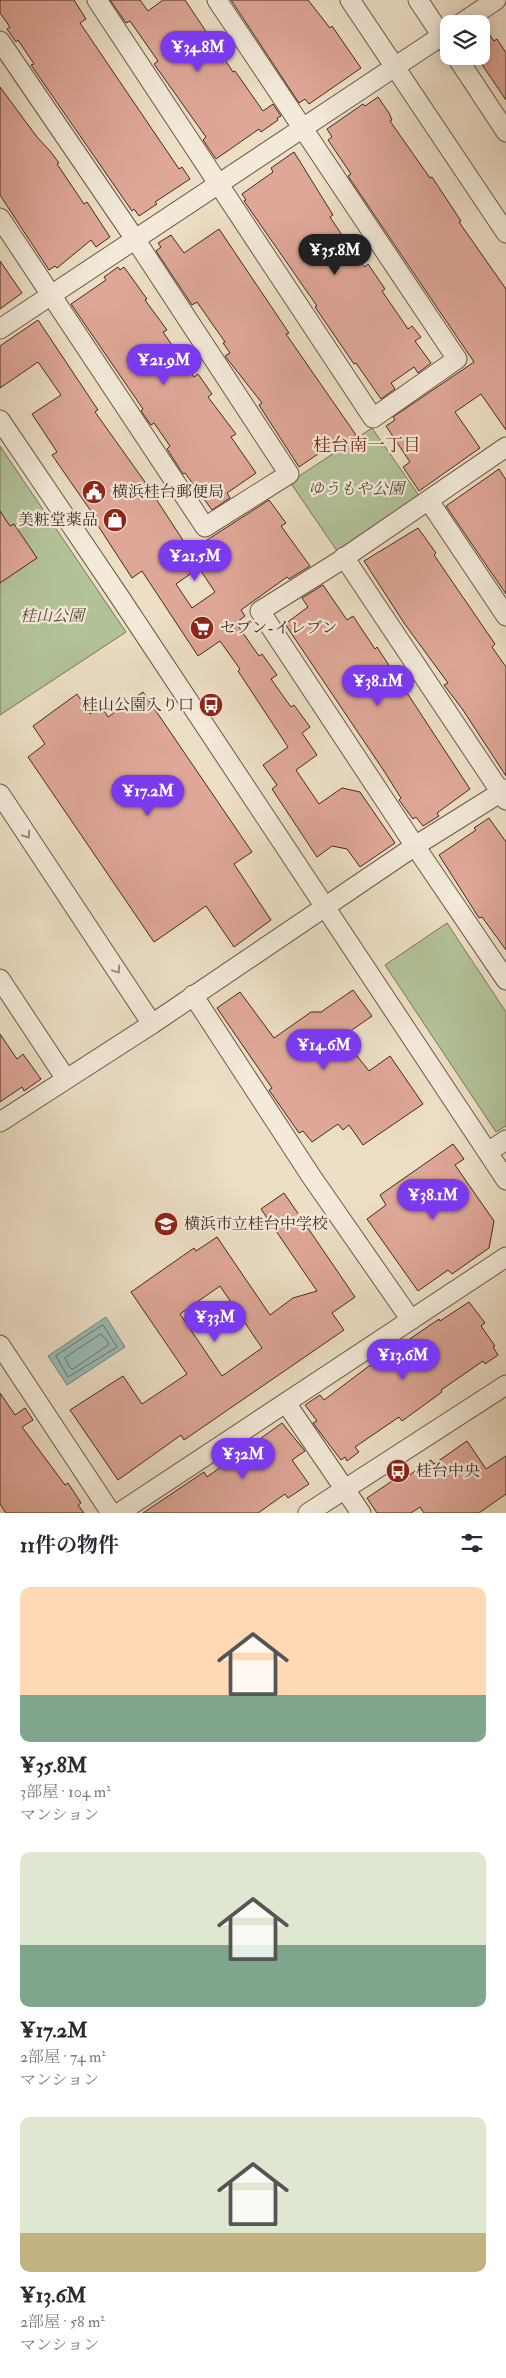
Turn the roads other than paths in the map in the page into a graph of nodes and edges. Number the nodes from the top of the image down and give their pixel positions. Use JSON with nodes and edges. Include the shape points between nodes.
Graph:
{"nodes":[{"id":1,"x":97,"y":0,"type":"edge"},
{"id":2,"x":217,"y":0,"type":"edge"},
{"id":3,"x":350,"y":0,"type":"edge"},
{"id":4,"x":418,"y":0,"type":"edge"},
{"id":5,"x":496,"y":0,"type":"edge"},
{"id":6,"x":474,"y":15,"type":"edge"},
{"id":7,"x":440,"y":28,"type":"edge"},
{"id":8,"x":0,"y":41,"type":"edge"},
{"id":9,"x":440,"y":41,"type":"edge"},
{"id":10,"x":462,"y":65,"type":"edge"},
{"id":11,"x":395,"y":66,"type":"junction"},
{"id":12,"x":302,"y":128,"type":"junction"},
{"id":13,"x":506,"y":132,"type":"edge"},
{"id":14,"x":218,"y":184,"type":"junction"},
{"id":15,"x":0,"y":218,"type":"edge"},
{"id":16,"x":506,"y":233,"type":"edge"},
{"id":17,"x":135,"y":239,"type":"junction"},
{"id":18,"x":51,"y":295,"type":"junction"},
{"id":19,"x":0,"y":328,"type":"edge"},
{"id":20,"x":0,"y":420,"type":"edge"},
{"id":21,"x":506,"y":447,"type":"edge"},
{"id":22,"x":429,"y":501,"type":"junction"},
{"id":23,"x":344,"y":557,"type":"junction"},
{"id":24,"x":506,"y":616,"type":"edge"},
{"id":25,"x":0,"y":794,"type":"edge"},
{"id":26,"x":504,"y":794,"type":"edge"},
{"id":27,"x":415,"y":846,"type":"junction"},
{"id":28,"x":324,"y":906,"type":"junction"},
{"id":29,"x":0,"y":978,"type":"edge"},
{"id":30,"x":506,"y":980,"type":"edge"},
{"id":31,"x":193,"y":995,"type":"junction"},
{"id":32,"x":152,"y":1024,"type":"junction"},
{"id":33,"x":66,"y":1079,"type":"junction"},
{"id":34,"x":0,"y":1122,"type":"edge"},
{"id":35,"x":506,"y":1140,"type":"edge"},
{"id":36,"x":488,"y":1152,"type":"junction"},
{"id":37,"x":506,"y":1180,"type":"edge"},
{"id":38,"x":506,"y":1258,"type":"edge"},
{"id":39,"x":410,"y":1320,"type":"junction"},
{"id":40,"x":0,"y":1345,"type":"edge"},
{"id":41,"x":506,"y":1385,"type":"edge"},
{"id":42,"x":286,"y":1403,"type":"junction"},
{"id":43,"x":345,"y":1488,"type":"junction"},
{"id":44,"x":111,"y":1513,"type":"edge"},
{"id":45,"x":119,"y":1513,"type":"edge"},
{"id":46,"x":308,"y":1513,"type":"edge"},
{"id":47,"x":361,"y":1513,"type":"edge"}],
"edges":[{"from":1,"to":14,"type":"street"},
{"from":2,"to":12,"type":"street"},
{"from":3,"to":11,"type":"street"},
{"from":4,"to":7,"type":"street"},
{"from":5,"to":6,"type":"street"},
{"from":8,"to":17,"type":"street"},
{"from":9,"to":11,"type":"street"},
{"from":10,"to":13,"type":"street"},
{"from":11,"to":12,"type":"street"},
{"from":11,"to":16,"type":"street"},
{"from":12,"to":14,"type":"street"},
{"from":12,"to":14,"type":"street","via":[[457,359],[373,418]]},
{"from":14,"to":17,"type":"street"},
{"from":15,"to":18,"type":"street"},
{"from":17,"to":18,"type":"street"},
{"from":17,"to":18,"type":"street","via":[[289,474],[205,527]]},
{"from":18,"to":19,"type":"street"},
{"from":20,"to":28,"type":"street"},
{"from":21,"to":22,"type":"street"},
{"from":22,"to":23,"type":"street"},
{"from":22,"to":24,"type":"street"},
{"from":23,"to":26,"type":"street"},
{"from":23,"to":27,"type":"street","via":[[260,611]]},
{"from":25,"to":32,"type":"street","one_way":true},
{"from":26,"to":27,"type":"street"},
{"from":27,"to":28,"type":"street"},
{"from":27,"to":30,"type":"street"},
{"from":28,"to":31,"type":"street"},
{"from":28,"to":36,"type":"street"},
{"from":29,"to":33,"type":"street"},
{"from":31,"to":32,"type":"street"},
{"from":31,"to":39,"type":"street"},
{"from":32,"to":33,"type":"street"},
{"from":33,"to":34,"type":"street"},
{"from":35,"to":36,"type":"street"},
{"from":36,"to":37,"type":"street"},
{"from":38,"to":39,"type":"street"},
{"from":39,"to":42,"type":"street"},
{"from":40,"to":44,"type":"street"},
{"from":41,"to":43,"type":"street"},
{"from":42,"to":43,"type":"street"},
{"from":42,"to":45,"type":"street"},
{"from":43,"to":46,"type":"street"},
{"from":43,"to":47,"type":"street"}]}
